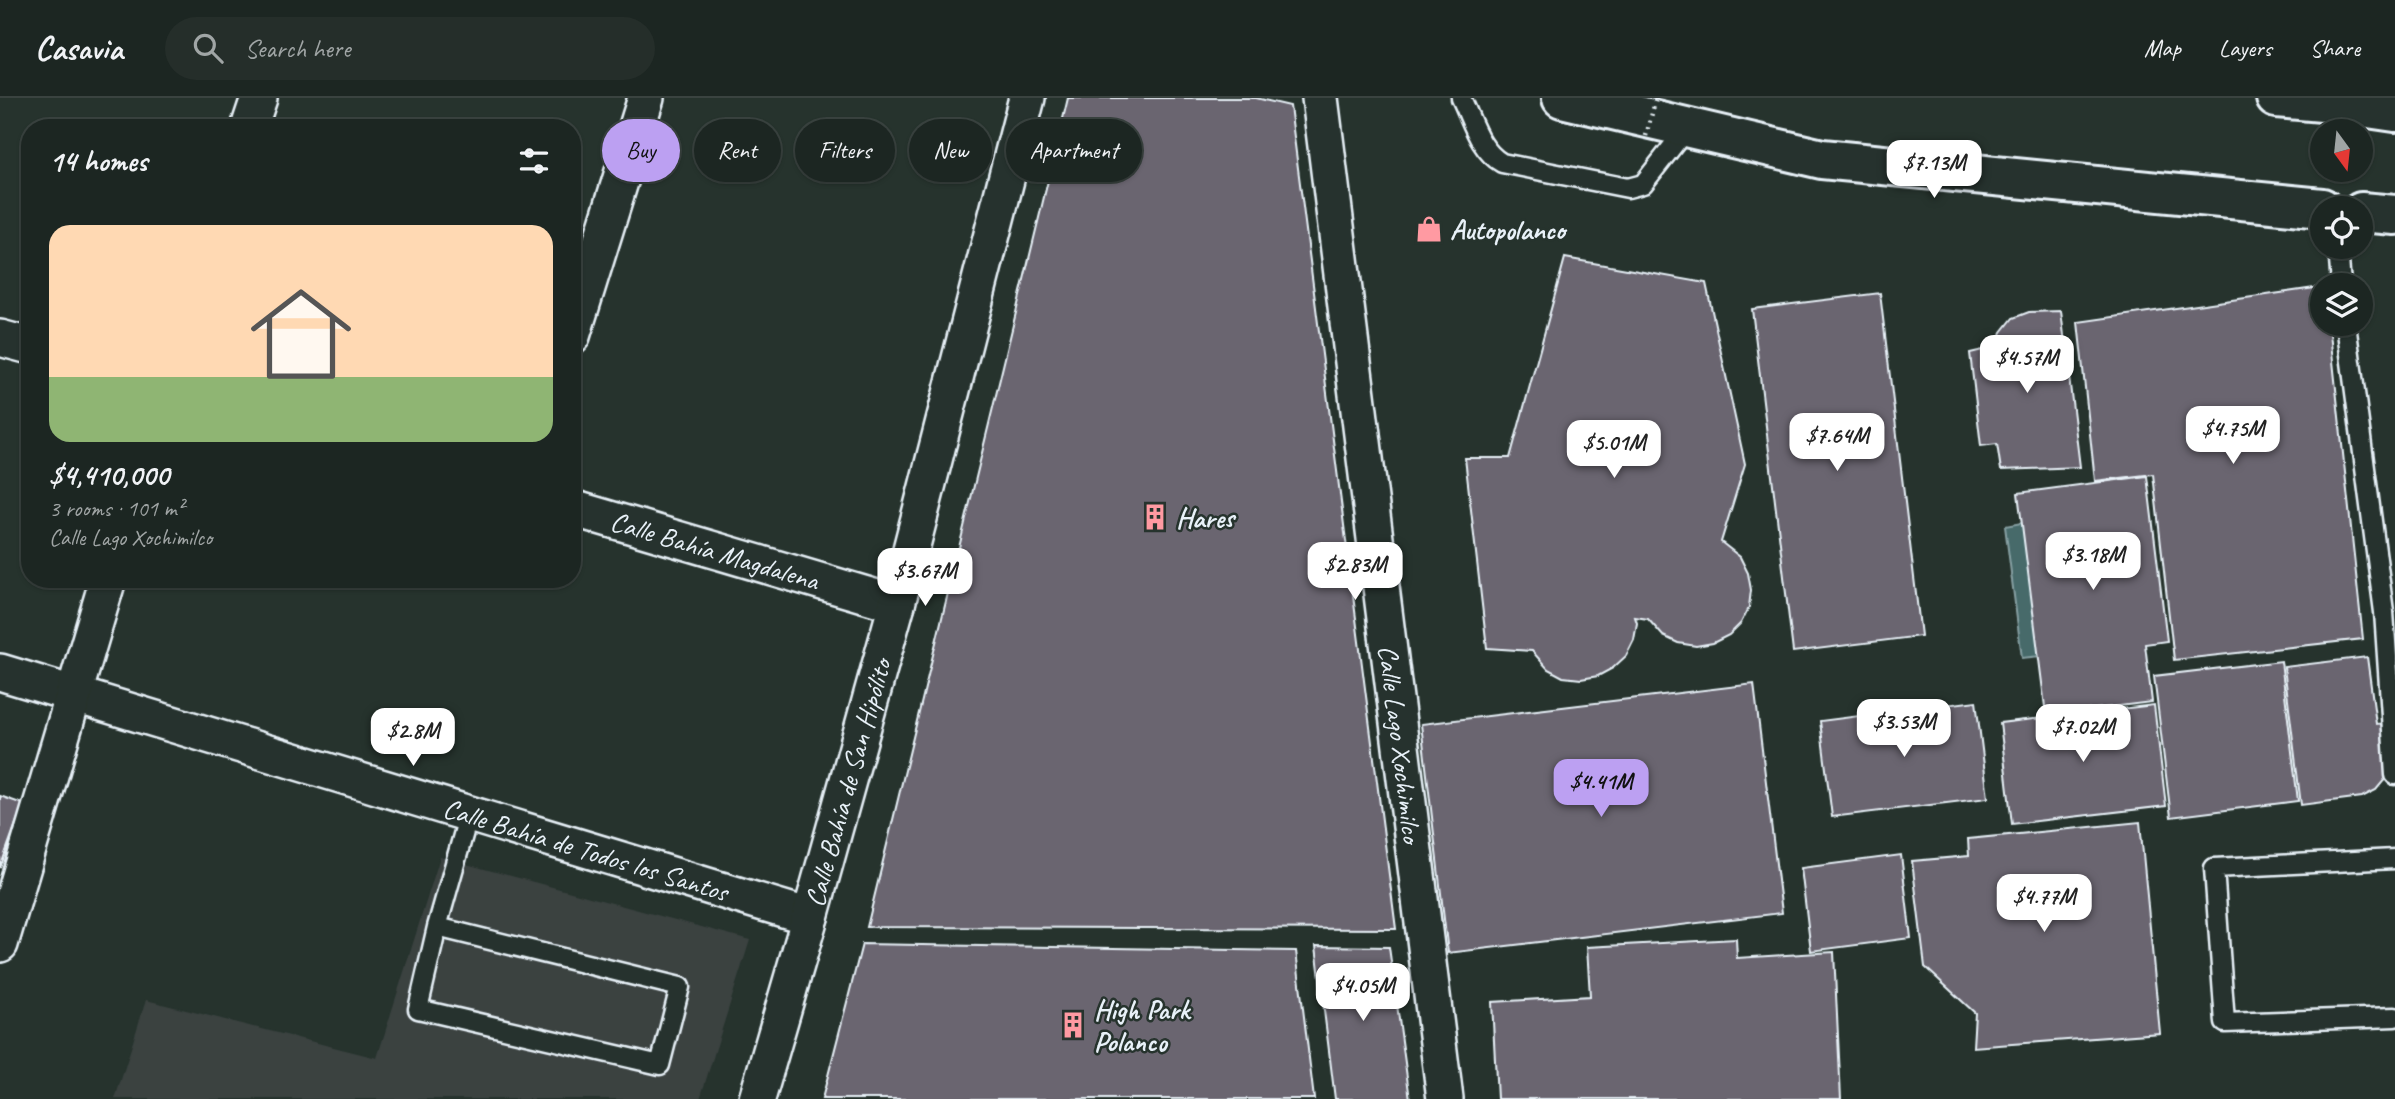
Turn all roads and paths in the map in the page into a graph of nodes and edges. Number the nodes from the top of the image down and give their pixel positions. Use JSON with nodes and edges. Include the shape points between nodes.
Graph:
{"nodes":[{"id":1,"x":259,"y":98,"type":"edge"},
{"id":2,"x":646,"y":98,"type":"edge"},
{"id":3,"x":1027,"y":98,"type":"edge"},
{"id":4,"x":1320,"y":98,"type":"edge"},
{"id":5,"x":1461,"y":98,"type":"edge"},
{"id":6,"x":1562,"y":98,"type":"edge"},
{"id":7,"x":1656,"y":98,"type":"edge"},
{"id":8,"x":2276,"y":98,"type":"edge"},
{"id":9,"x":2342,"y":100,"type":"edge"},
{"id":10,"x":2395,"y":112,"type":"edge"},
{"id":11,"x":252,"y":119,"type":"edge"},
{"id":12,"x":1687,"y":128,"type":"junction"},
{"id":13,"x":1646,"y":136,"type":"dead end"},
{"id":14,"x":2310,"y":207,"type":"edge"},
{"id":15,"x":2373,"y":213,"type":"edge"},
{"id":16,"x":2395,"y":215,"type":"edge"},
{"id":17,"x":581,"y":307,"type":"edge"},
{"id":18,"x":2348,"y":336,"type":"edge"},
{"id":19,"x":0,"y":338,"type":"edge"},
{"id":20,"x":21,"y":344,"type":"edge"},
{"id":21,"x":581,"y":511,"type":"edge"},
{"id":22,"x":105,"y":588,"type":"edge"},
{"id":23,"x":897,"y":604,"type":"junction"},
{"id":24,"x":0,"y":671,"type":"edge"},
{"id":25,"x":72,"y":694,"type":"junction"},
{"id":26,"x":2395,"y":775,"type":"edge"},
{"id":27,"x":469,"y":814,"type":"junction"},
{"id":28,"x":2395,"y":859,"type":"edge"},
{"id":29,"x":810,"y":917,"type":"junction"},
{"id":30,"x":437,"y":927,"type":"junction"},
{"id":31,"x":0,"y":944,"type":"edge"},
{"id":32,"x":2395,"y":1017,"type":"edge"},
{"id":33,"x":757,"y":1099,"type":"edge"},
{"id":34,"x":1445,"y":1099,"type":"edge"}],
"edges":[{"from":1,"to":11,"type":"street"},
{"from":2,"to":17,"type":"street"},
{"from":3,"to":23,"type":"street","name":"Calle Bahía de San Hipólito"},
{"from":4,"to":34,"type":"street","name":"Calle Lago Xochimilco"},
{"from":5,"to":12,"type":"lane","via":[[1485,149],[1502,163],[1628,188],[1643,184]]},
{"from":6,"to":12,"type":"main road"},
{"from":7,"to":13,"type":"path","bridge":true},
{"from":8,"to":9,"type":"main road"},
{"from":9,"to":10,"type":"main road"},
{"from":12,"to":14,"type":"main road","via":[[1822,159]]},
{"from":15,"to":16,"type":"main road"},
{"from":18,"to":26,"type":"lane","via":[[2384,612]]},
{"from":19,"to":20,"type":"street"},
{"from":21,"to":23,"type":"street","name":"Calle Bahía Magdalena"},
{"from":22,"to":25,"type":"street"},
{"from":23,"to":29,"type":"street","name":"Calle Bahía de San Hipólito"},
{"from":24,"to":25,"type":"street","name":"Calle Bahía de Todos los Santos"},
{"from":25,"to":27,"type":"street","name":"Calle Bahía de Todos los Santos"},
{"from":25,"to":31,"type":"street"},
{"from":27,"to":29,"type":"street","name":"Calle Bahía de Todos los Santos"},
{"from":27,"to":30,"type":"lane"},
{"from":28,"to":32,"type":"lane","via":[[2214,868],[2225,1023]]},
{"from":29,"to":33,"type":"street","name":"Calle Bahía de San Hipólito"},
{"from":30,"to":30,"type":"lane","via":[[418,1009],[660,1066],[680,986]]}]}
